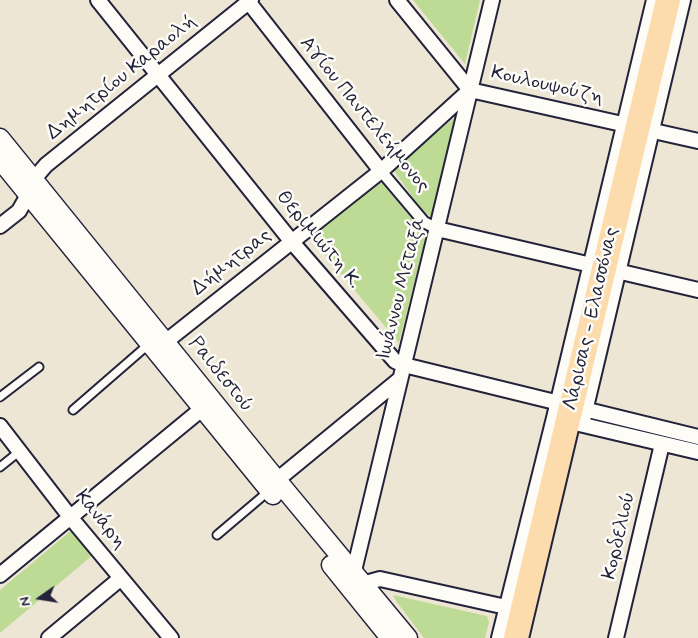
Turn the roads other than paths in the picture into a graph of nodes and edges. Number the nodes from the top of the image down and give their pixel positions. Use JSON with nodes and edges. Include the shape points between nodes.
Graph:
{"nodes":[{"id":1,"x":98,"y":0,"type":"edge"},
{"id":2,"x":397,"y":0,"type":"edge"},
{"id":3,"x":492,"y":0,"type":"edge"},
{"id":4,"x":654,"y":0,"type":"edge"},
{"id":5,"x":668,"y":0,"type":"edge"},
{"id":6,"x":683,"y":0,"type":"edge"},
{"id":7,"x":249,"y":1,"type":"edge"},
{"id":8,"x":158,"y":74,"type":"junction"},
{"id":9,"x":658,"y":75,"type":"junction"},
{"id":10,"x":470,"y":90,"type":"junction"},
{"id":11,"x":638,"y":128,"type":"junction"},
{"id":12,"x":0,"y":138,"type":"edge"},
{"id":13,"x":698,"y":141,"type":"edge"},
{"id":14,"x":0,"y":160,"type":"edge"},
{"id":15,"x":381,"y":171,"type":"junction"},
{"id":16,"x":31,"y":187,"type":"junction"},
{"id":17,"x":0,"y":226,"type":"edge"},
{"id":18,"x":437,"y":229,"type":"junction"},
{"id":19,"x":292,"y":242,"type":"junction"},
{"id":20,"x":605,"y":268,"type":"junction"},
{"id":21,"x":698,"y":290,"type":"edge"},
{"id":22,"x":157,"y":345,"type":"junction"},
{"id":23,"x":404,"y":365,"type":"junction"},
{"id":24,"x":39,"y":366,"type":"dead end"},
{"id":25,"x":400,"y":379,"type":"junction"},
{"id":26,"x":0,"y":397,"type":"edge"},
{"id":27,"x":202,"y":408,"type":"junction"},
{"id":28,"x":73,"y":410,"type":"dead end"},
{"id":29,"x":570,"y":414,"type":"junction"},
{"id":30,"x":0,"y":426,"type":"edge"},
{"id":31,"x":698,"y":437,"type":"edge"},
{"id":32,"x":662,"y":444,"type":"junction"},
{"id":33,"x":20,"y":451,"type":"junction"},
{"id":34,"x":698,"y":452,"type":"edge"},
{"id":35,"x":0,"y":467,"type":"edge"},
{"id":36,"x":273,"y":485,"type":"junction"},
{"id":37,"x":71,"y":518,"type":"junction"},
{"id":38,"x":217,"y":535,"type":"dead end"},
{"id":39,"x":0,"y":575,"type":"edge"},
{"id":40,"x":121,"y":578,"type":"junction"},
{"id":41,"x":355,"y":581,"type":"junction"},
{"id":42,"x":515,"y":609,"type":"junction"},
{"id":43,"x":49,"y":638,"type":"edge"},
{"id":44,"x":171,"y":638,"type":"edge"},
{"id":45,"x":390,"y":638,"type":"edge"},
{"id":46,"x":408,"y":638,"type":"edge"},
{"id":47,"x":499,"y":638,"type":"edge"},
{"id":48,"x":516,"y":638,"type":"edge"},
{"id":49,"x":616,"y":638,"type":"edge"}],
"edges":[{"from":1,"to":8,"type":"street","name":"Θεριμιώτη Κ."},
{"from":2,"to":10,"type":"street","name":"Κουλουψούζη"},
{"from":3,"to":10,"type":"street","name":"Ιωάννου Μεταξά"},
{"from":4,"to":11,"type":"street"},
{"from":5,"to":9,"type":"highway","name":"Λάρισας - Ελασσόνας"},
{"from":6,"to":9,"type":"street"},
{"from":7,"to":8,"type":"street","name":"Δημητρίου Καραολή"},
{"from":7,"to":15,"type":"street","name":"Αγίου Παντελεήμονος"},
{"from":8,"to":16,"type":"street","name":"Δημητρίου Καραολή","via":[[46,165]]},
{"from":8,"to":19,"type":"street","name":"Θεριμιώτη Κ."},
{"from":9,"to":11,"type":"highway","name":"Λάρισας - Ελασσόνας"},
{"from":10,"to":11,"type":"street","name":"Κουλουψούζη"},
{"from":10,"to":15,"type":"street","name":"Δήμητρας"},
{"from":10,"to":18,"type":"street","name":"Ιωάννου Μεταξά"},
{"from":11,"to":13,"type":"street","name":"Κουλουψούζη"},
{"from":11,"to":20,"type":"highway","name":"Λάρισας - Ελασσόνας"},
{"from":12,"to":16,"type":"street","name":"Ραιδεστού"},
{"from":14,"to":16,"type":"street","name":"Ραιδεστού"},
{"from":15,"to":18,"type":"street","name":"Αγίου Παντελεήμονος","via":[[424,222]]},
{"from":15,"to":19,"type":"street","name":"Δήμητρας"},
{"from":16,"to":17,"type":"street","name":"Δημητρίου Καραολή","via":[[19,210]]},
{"from":16,"to":22,"type":"street","name":"Ραιδεστού"},
{"from":18,"to":20,"type":"street","name":"Αγίου Παντελεήμονος"},
{"from":18,"to":23,"type":"street","name":"Ιωάννου Μεταξά"},
{"from":19,"to":22,"type":"street","name":"Δήμητρας"},
{"from":19,"to":23,"type":"street","name":"Θεριμιώτη Κ.","via":[[395,361]]},
{"from":20,"to":21,"type":"street","name":"Αγίου Παντελεήμονος"},
{"from":20,"to":29,"type":"highway","name":"Λάρισας - Ελασσόνας"},
{"from":22,"to":27,"type":"street","name":"Ραιδεστού"},
{"from":22,"to":28,"type":"lane"},
{"from":22,"to":36,"type":"street","name":"Ραιδεστού"},
{"from":23,"to":25,"type":"street","name":"Ιωάννου Μεταξά"},
{"from":23,"to":29,"type":"street","name":"Θεριμιώτη Κ."},
{"from":24,"to":26,"type":"lane"},
{"from":25,"to":36,"type":"street"},
{"from":25,"to":41,"type":"street","name":"Ιωάννου Μεταξά"},
{"from":27,"to":36,"type":"street","name":"Ραιδεστού"},
{"from":27,"to":37,"type":"street"},
{"from":29,"to":31,"type":"street"},
{"from":29,"to":32,"type":"street"},
{"from":29,"to":42,"type":"highway","name":"Λάρισας - Ελασσόνας"},
{"from":30,"to":33,"type":"street","name":"Κανάρη"},
{"from":32,"to":34,"type":"street"},
{"from":32,"to":49,"type":"street","name":"Κορδελιού"},
{"from":33,"to":35,"type":"lane"},
{"from":33,"to":37,"type":"street","name":"Κανάρη"},
{"from":36,"to":38,"type":"lane"},
{"from":36,"to":41,"type":"street","name":"Ραιδεστού"},
{"from":37,"to":39,"type":"street"},
{"from":37,"to":40,"type":"street","name":"Κανάρη"},
{"from":40,"to":43,"type":"street"},
{"from":40,"to":44,"type":"street","name":"Κανάρη"},
{"from":41,"to":42,"type":"street","via":[[380,579]]},
{"from":41,"to":45,"type":"street","name":"Ραιδεστού"},
{"from":41,"to":46,"type":"street","name":"Ραιδεστού"},
{"from":42,"to":47,"type":"street"},
{"from":42,"to":48,"type":"highway","name":"Λάρισας - Ελασσόνας"}]}
